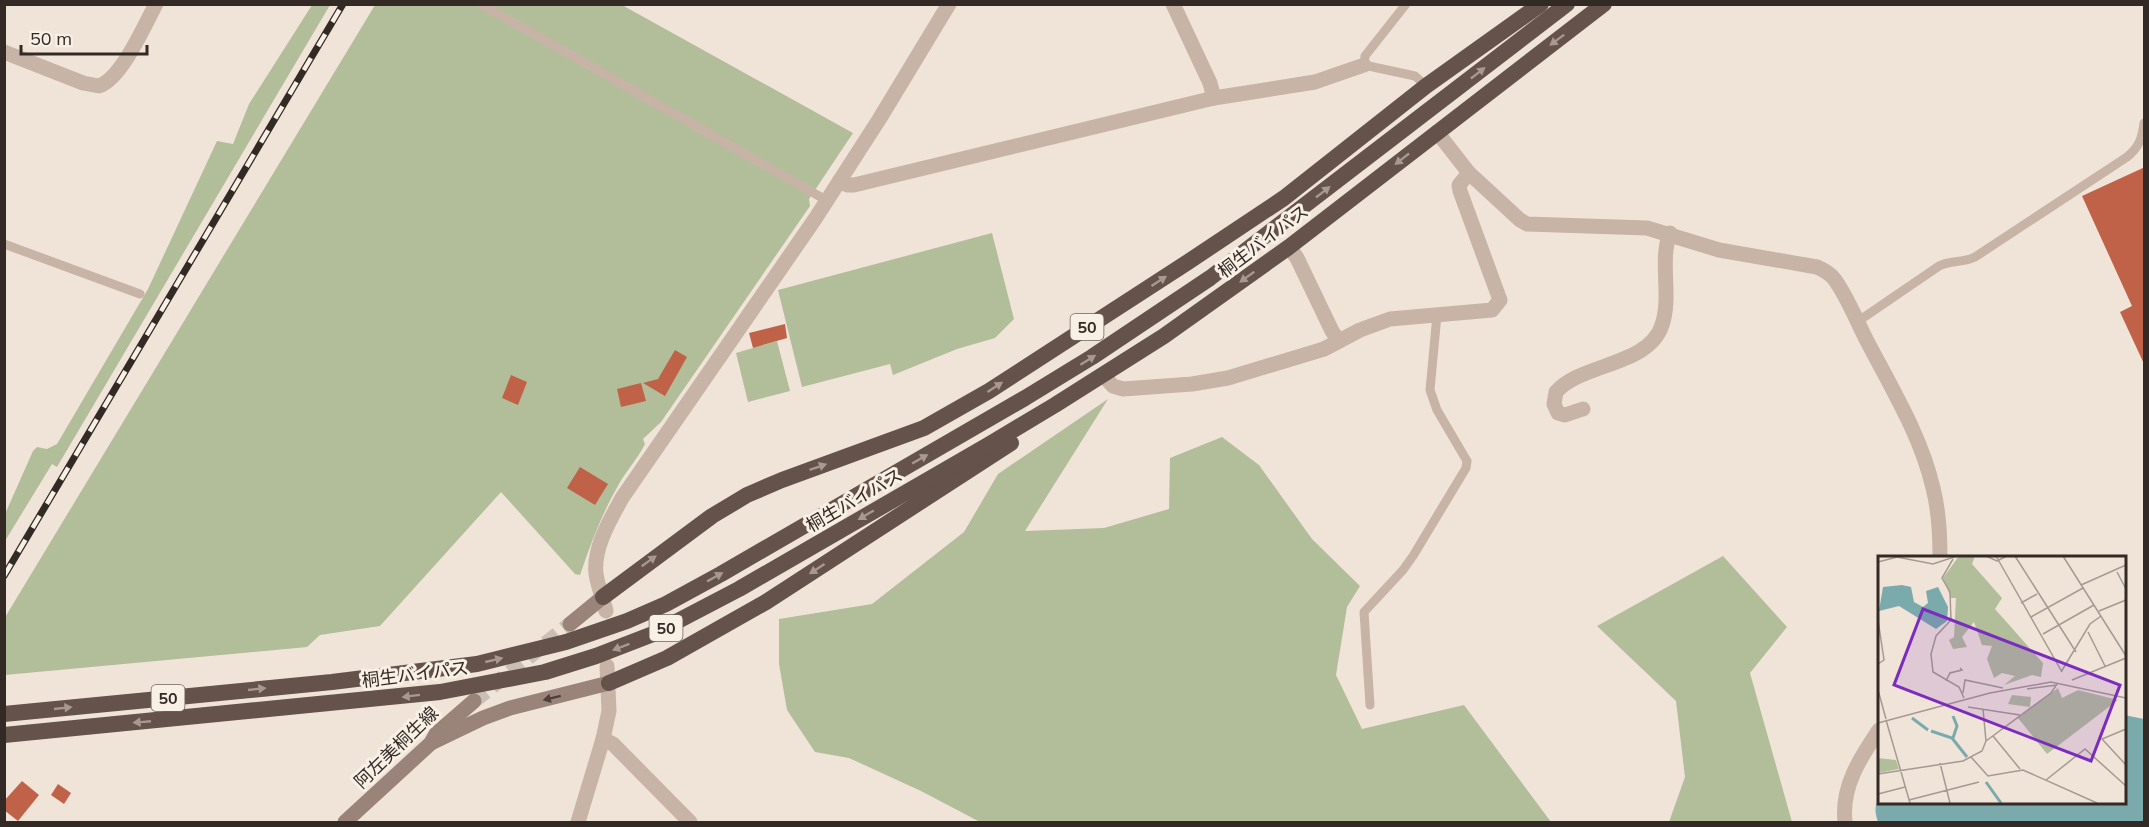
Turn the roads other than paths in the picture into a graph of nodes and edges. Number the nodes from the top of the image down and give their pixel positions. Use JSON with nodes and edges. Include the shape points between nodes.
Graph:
{"nodes":[{"id":1,"x":156,"y":4,"type":"edge"},
{"id":2,"x":481,"y":4,"type":"edge"},
{"id":3,"x":949,"y":4,"type":"edge"},
{"id":4,"x":1173,"y":4,"type":"edge"},
{"id":5,"x":1406,"y":4,"type":"edge"},
{"id":6,"x":1541,"y":4,"type":"edge"},
{"id":7,"x":1567,"y":4,"type":"edge"},
{"id":8,"x":1604,"y":4,"type":"edge"},
{"id":9,"x":4,"y":52,"type":"edge"},
{"id":10,"x":1364,"y":65,"type":"junction"},
{"id":11,"x":1426,"y":86,"type":"junction"},
{"id":12,"x":1214,"y":98,"type":"junction"},
{"id":13,"x":2145,"y":123,"type":"edge"},
{"id":14,"x":1437,"y":132,"type":"junction"},
{"id":15,"x":1469,"y":173,"type":"junction"},
{"id":16,"x":840,"y":180,"type":"junction"},
{"id":17,"x":826,"y":200,"type":"junction"},
{"id":18,"x":1670,"y":234,"type":"junction"},
{"id":19,"x":4,"y":244,"type":"edge"},
{"id":20,"x":1289,"y":247,"type":"junction"},
{"id":21,"x":140,"y":294,"type":"dead end"},
{"id":22,"x":1437,"y":315,"type":"junction"},
{"id":23,"x":1857,"y":322,"type":"junction"},
{"id":24,"x":1340,"y":341,"type":"junction"},
{"id":25,"x":1103,"y":375,"type":"junction"},
{"id":26,"x":1055,"y":405,"type":"junction"},
{"id":27,"x":1583,"y":409,"type":"dead end"},
{"id":28,"x":1940,"y":556,"type":"edge"},
{"id":29,"x":604,"y":604,"type":"junction"},
{"id":30,"x":570,"y":624,"type":"tunnel mouth"},
{"id":31,"x":608,"y":675,"type":"junction"},
{"id":32,"x":474,"y":701,"type":"tunnel mouth"},
{"id":33,"x":1370,"y":705,"type":"dead end"},
{"id":34,"x":4,"y":714,"type":"edge"},
{"id":35,"x":1878,"y":732,"type":"edge"},
{"id":36,"x":4,"y":735,"type":"edge"},
{"id":37,"x":603,"y":739,"type":"junction"},
{"id":38,"x":431,"y":743,"type":"junction"},
{"id":39,"x":345,"y":822,"type":"edge"},
{"id":40,"x":578,"y":822,"type":"edge"},
{"id":41,"x":690,"y":822,"type":"edge"},
{"id":42,"x":1845,"y":822,"type":"edge"}],
"edges":[{"from":1,"to":9,"type":"street","via":[[112,78],[99,86]]},
{"from":2,"to":17,"type":"lane"},
{"from":3,"to":16,"type":"street"},
{"from":4,"to":12,"type":"street"},
{"from":5,"to":10,"type":"lane","via":[[1365,56]]},
{"from":6,"to":11,"type":"highway","number":"50"},
{"from":34,"to":7,"type":"highway","name":"桐生バイパス","number":"50","one_way":true,"via":[[477,664],[566,642],[666,604],[1092,357],[1210,278]]},
{"from":8,"to":14,"type":"highway","name":"桐生バイパス","number":"50","one_way":true},
{"from":10,"to":11,"type":"lane","via":[[1415,76]]},
{"from":10,"to":12,"type":"street","via":[[1316,82]]},
{"from":29,"to":11,"type":"highway","number":"50","one_way":true,"via":[[712,516],[747,495],[924,428],[981,396],[1260,215]]},
{"from":12,"to":16,"type":"street","via":[[854,185]]},
{"from":13,"to":23,"type":"lane","via":[[2140,143],[2127,157],[1974,257],[1945,262]]},
{"from":14,"to":15,"type":"street"},
{"from":14,"to":20,"type":"highway","name":"桐生バイパス","number":"50","one_way":true},
{"from":15,"to":18,"type":"street","via":[[1527,224],[1647,228]]},
{"from":15,"to":22,"type":"street","via":[[1459,185],[1460,191],[1500,300],[1492,310]]},
{"from":16,"to":17,"type":"street"},
{"from":17,"to":29,"type":"street","via":[[622,498],[598,551],[596,572]]},
{"from":18,"to":23,"type":"street","via":[[1719,250],[1824,270],[1835,279]]},
{"from":18,"to":27,"type":"street","via":[[1666,245],[1663,324],[1646,347],[1568,382],[1556,392],[1554,404],[1558,413],[1565,415]]},
{"from":19,"to":21,"type":"lane"},
{"from":20,"to":24,"type":"street"},
{"from":20,"to":25,"type":"highway","name":"桐生バイパス","number":"50","one_way":true},
{"from":22,"to":24,"type":"street","via":[[1390,320]]},
{"from":22,"to":33,"type":"lane","via":[[1430,390],[1437,410],[1467,461],[1466,468],[1413,556],[1364,612]]},
{"from":23,"to":28,"type":"street","via":[[1923,456],[1938,512]]},
{"from":24,"to":25,"type":"street","via":[[1228,378],[1192,384],[1123,389],[1113,386]]},
{"from":25,"to":26,"type":"highway","name":"桐生バイパス","number":"50"},
{"from":26,"to":31,"type":"highway","one_way":true,"via":[[1010,444],[766,602],[667,658]]},
{"from":26,"to":36,"type":"highway","name":"桐生バイパス","number":"50","one_way":true,"via":[[695,614],[571,665],[502,682],[408,696]]},
{"from":29,"to":30,"type":"main road"},
{"from":31,"to":37,"type":"street","via":[[609,711]]},
{"from":31,"to":38,"type":"main road","one_way":true,"via":[[483,718]]},
{"from":32,"to":38,"type":"main road","name":"阿左美桐生線"},
{"from":35,"to":42,"type":"street","via":[[1856,766],[1847,789]]},
{"from":37,"to":40,"type":"street"},
{"from":37,"to":41,"type":"street","via":[[613,744]]},
{"from":38,"to":39,"type":"main road","name":"阿左美桐生線"}]}
